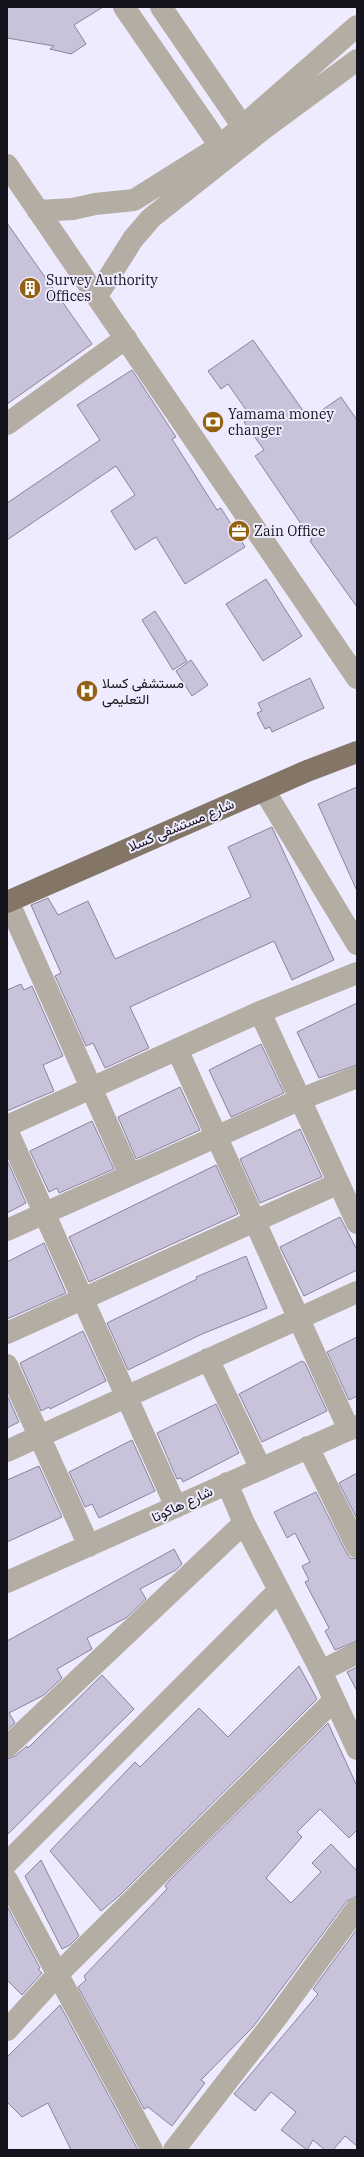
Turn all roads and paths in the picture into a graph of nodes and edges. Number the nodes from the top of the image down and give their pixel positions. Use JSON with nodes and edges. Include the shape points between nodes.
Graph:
{"nodes":[{"id":1,"x":124,"y":7,"type":"edge"},
{"id":2,"x":161,"y":7,"type":"edge"},
{"id":3,"x":357,"y":26,"type":"edge"},
{"id":4,"x":357,"y":60,"type":"edge"},
{"id":5,"x":243,"y":127,"type":"junction"},
{"id":6,"x":220,"y":146,"type":"junction"},
{"id":7,"x":7,"y":165,"type":"edge"},
{"id":8,"x":38,"y":211,"type":"junction"},
{"id":9,"x":97,"y":296,"type":"junction"},
{"id":10,"x":126,"y":338,"type":"junction"},
{"id":11,"x":7,"y":424,"type":"edge"},
{"id":12,"x":357,"y":678,"type":"edge"},
{"id":13,"x":357,"y":752,"type":"edge"},
{"id":14,"x":264,"y":790,"type":"junction"},
{"id":15,"x":8,"y":901,"type":"edge"},
{"id":16,"x":357,"y":944,"type":"edge"},
{"id":17,"x":357,"y":973,"type":"edge"},
{"id":18,"x":260,"y":1012,"type":"junction"},
{"id":19,"x":177,"y":1049,"type":"junction"},
{"id":20,"x":357,"y":1077,"type":"edge"},
{"id":21,"x":92,"y":1087,"type":"junction"},
{"id":22,"x":301,"y":1099,"type":"junction"},
{"id":23,"x":7,"y":1126,"type":"edge"},
{"id":24,"x":7,"y":1130,"type":"edge"},
{"id":25,"x":215,"y":1136,"type":"junction"},
{"id":26,"x":130,"y":1175,"type":"junction"},
{"id":27,"x":339,"y":1183,"type":"junction"},
{"id":28,"x":45,"y":1213,"type":"junction"},
{"id":29,"x":254,"y":1222,"type":"junction"},
{"id":30,"x":357,"y":1223,"type":"edge"},
{"id":31,"x":7,"y":1230,"type":"edge"},
{"id":32,"x":357,"y":1292,"type":"edge"},
{"id":33,"x":82,"y":1299,"type":"junction"},
{"id":34,"x":298,"y":1318,"type":"junction"},
{"id":35,"x":7,"y":1333,"type":"edge"},
{"id":36,"x":208,"y":1359,"type":"junction"},
{"id":37,"x":7,"y":1365,"type":"edge"},
{"id":38,"x":127,"y":1397,"type":"junction"},
{"id":39,"x":353,"y":1428,"type":"edge"},
{"id":40,"x":39,"y":1436,"type":"junction"},
{"id":41,"x":308,"y":1447,"type":"junction"},
{"id":42,"x":7,"y":1451,"type":"edge"},
{"id":43,"x":260,"y":1469,"type":"junction"},
{"id":44,"x":227,"y":1483,"type":"junction"},
{"id":45,"x":176,"y":1507,"type":"junction"},
{"id":46,"x":244,"y":1522,"type":"junction"},
{"id":47,"x":89,"y":1546,"type":"junction"},
{"id":48,"x":357,"y":1547,"type":"edge"},
{"id":49,"x":7,"y":1582,"type":"edge"},
{"id":50,"x":279,"y":1590,"type":"junction"},
{"id":51,"x":357,"y":1653,"type":"edge"},
{"id":52,"x":321,"y":1671,"type":"junction"},
{"id":53,"x":333,"y":1701,"type":"junction"},
{"id":54,"x":7,"y":1747,"type":"edge"},
{"id":55,"x":357,"y":1749,"type":"edge"},
{"id":56,"x":7,"y":1863,"type":"edge"},
{"id":57,"x":7,"y":1880,"type":"edge"},
{"id":58,"x":357,"y":1908,"type":"edge"},
{"id":59,"x":58,"y":1974,"type":"junction"},
{"id":60,"x":7,"y":2030,"type":"edge"},
{"id":61,"x":152,"y":2150,"type":"edge"},
{"id":62,"x":174,"y":2150,"type":"edge"}],
"edges":[{"from":1,"to":6,"type":"street"},
{"from":2,"to":5,"type":"street"},
{"from":3,"to":5,"type":"street"},
{"from":4,"to":9,"type":"street","via":[[262,130],[151,218],[133,239]]},
{"from":5,"to":6,"type":"street"},
{"from":6,"to":8,"type":"street","via":[[134,200]]},
{"from":7,"to":8,"type":"street"},
{"from":8,"to":9,"type":"street"},
{"from":9,"to":10,"type":"street"},
{"from":10,"to":11,"type":"street"},
{"from":10,"to":12,"type":"street"},
{"from":13,"to":14,"type":"main road","name":"شارع مستشفى كسلا"},
{"from":14,"to":15,"type":"main road","name":"شارع مستشفى كسلا"},
{"from":14,"to":16,"type":"street"},
{"from":15,"to":21,"type":"street"},
{"from":17,"to":18,"type":"street"},
{"from":18,"to":19,"type":"street"},
{"from":18,"to":22,"type":"street"},
{"from":19,"to":21,"type":"street"},
{"from":19,"to":25,"type":"street"},
{"from":20,"to":22,"type":"street"},
{"from":21,"to":23,"type":"street"},
{"from":21,"to":26,"type":"street"},
{"from":22,"to":25,"type":"street"},
{"from":22,"to":27,"type":"street"},
{"from":24,"to":28,"type":"street"},
{"from":25,"to":26,"type":"street"},
{"from":25,"to":29,"type":"street"},
{"from":26,"to":28,"type":"street"},
{"from":27,"to":29,"type":"street"},
{"from":27,"to":30,"type":"street"},
{"from":28,"to":31,"type":"street"},
{"from":28,"to":33,"type":"street"},
{"from":29,"to":33,"type":"street"},
{"from":29,"to":34,"type":"street"},
{"from":32,"to":34,"type":"street"},
{"from":33,"to":35,"type":"street"},
{"from":33,"to":38,"type":"street"},
{"from":34,"to":36,"type":"street"},
{"from":34,"to":39,"type":"street"},
{"from":36,"to":38,"type":"street"},
{"from":36,"to":43,"type":"street"},
{"from":37,"to":40,"type":"street"},
{"from":38,"to":40,"type":"street"},
{"from":38,"to":45,"type":"street"},
{"from":39,"to":41,"type":"street","name":"شارع هاكوتا"},
{"from":40,"to":42,"type":"street"},
{"from":40,"to":47,"type":"street"},
{"from":41,"to":43,"type":"street","name":"شارع هاكوتا"},
{"from":41,"to":48,"type":"street"},
{"from":43,"to":44,"type":"street","name":"شارع هاكوتا"},
{"from":44,"to":45,"type":"street","name":"شارع هاكوتا"},
{"from":44,"to":46,"type":"street"},
{"from":45,"to":47,"type":"street","name":"شارع هاكوتا"},
{"from":46,"to":50,"type":"street"},
{"from":46,"to":54,"type":"street"},
{"from":47,"to":49,"type":"street","name":"شارع هاكوتا"},
{"from":50,"to":52,"type":"street"},
{"from":50,"to":56,"type":"street"},
{"from":51,"to":52,"type":"street"},
{"from":52,"to":53,"type":"street"},
{"from":53,"to":55,"type":"street"},
{"from":53,"to":59,"type":"street"},
{"from":57,"to":59,"type":"street"},
{"from":58,"to":62,"type":"street","via":[[277,2018]]},
{"from":59,"to":60,"type":"street"},
{"from":59,"to":61,"type":"street"}]}
